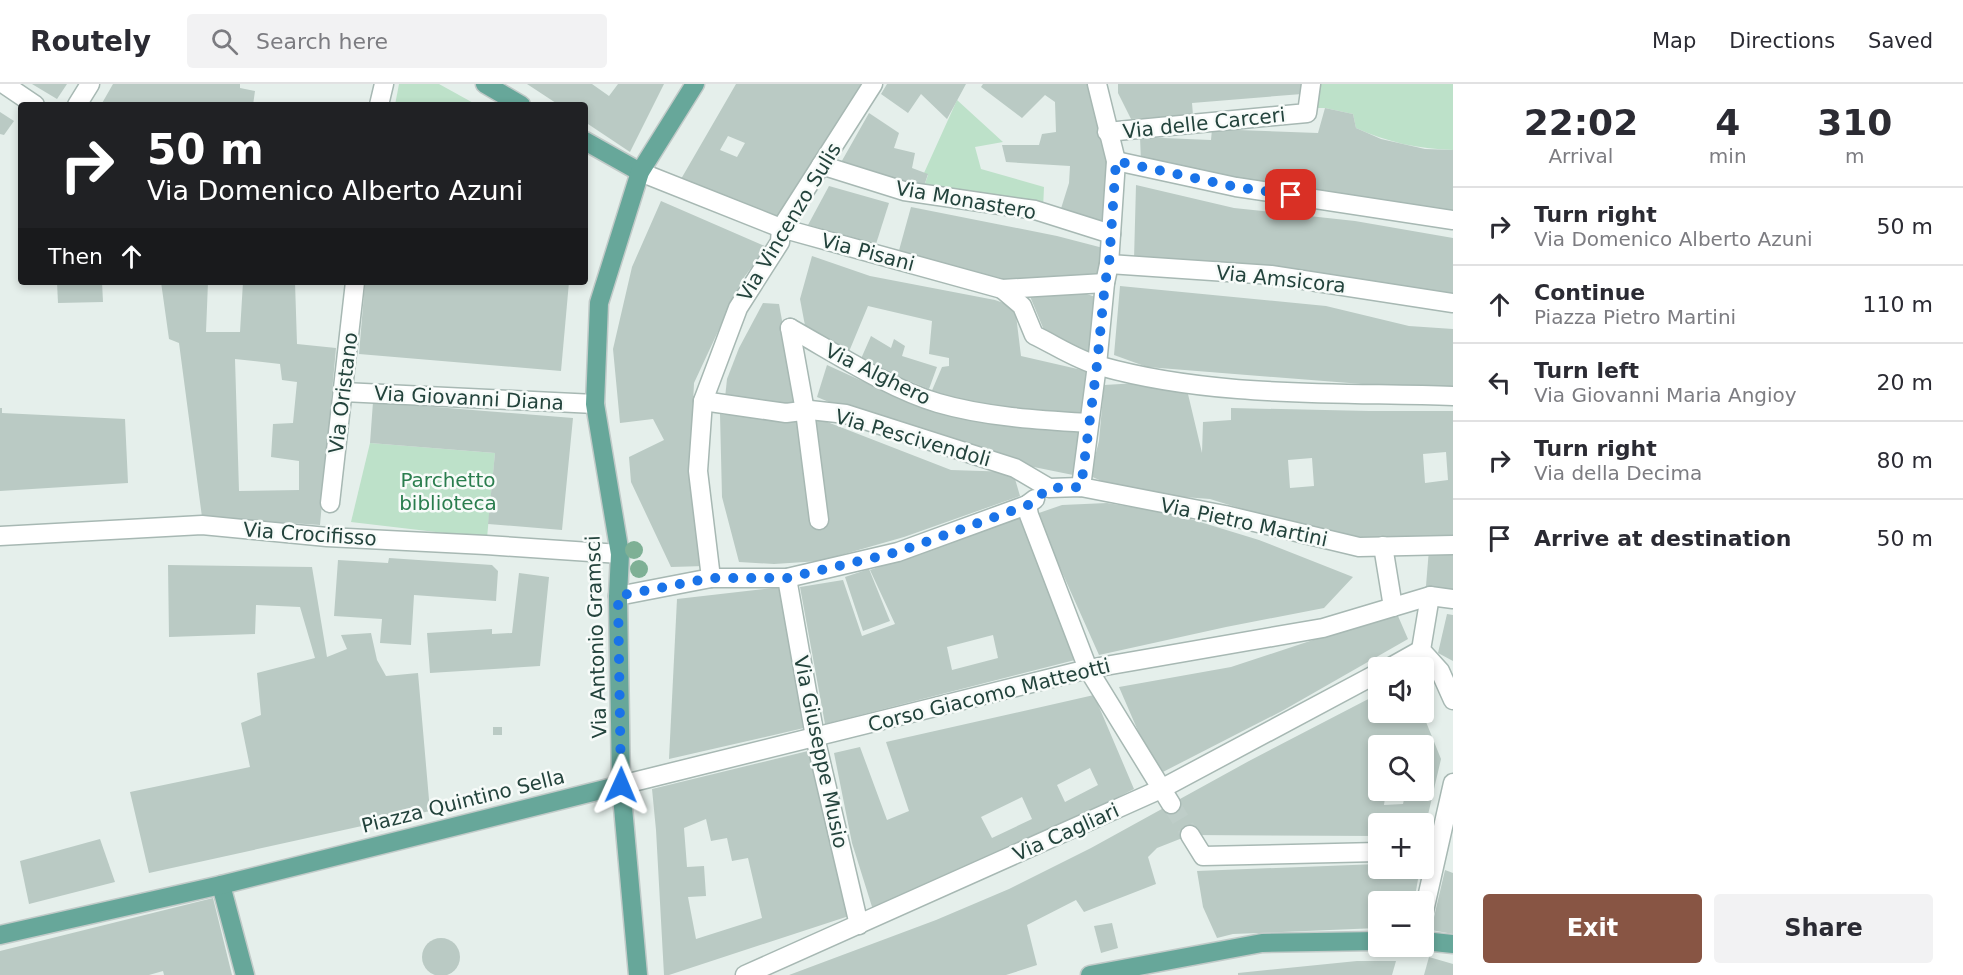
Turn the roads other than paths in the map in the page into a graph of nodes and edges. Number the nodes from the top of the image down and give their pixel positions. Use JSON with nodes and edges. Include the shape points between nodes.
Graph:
{"nodes":[{"id":1,"x":4,"y":84,"type":"edge"},
{"id":2,"x":90,"y":84,"type":"edge"},
{"id":3,"x":384,"y":84,"type":"edge"},
{"id":4,"x":485,"y":84,"type":"edge"},
{"id":5,"x":695,"y":84,"type":"edge"},
{"id":6,"x":873,"y":84,"type":"edge"},
{"id":7,"x":1097,"y":84,"type":"edge"},
{"id":8,"x":1311,"y":84,"type":"edge"},
{"id":9,"x":31,"y":102,"type":"edge"},
{"id":10,"x":79,"y":102,"type":"edge"},
{"id":11,"x":380,"y":102,"type":"edge"},
{"id":12,"x":516,"y":102,"type":"edge"},
{"id":13,"x":1107,"y":132,"type":"junction"},
{"id":14,"x":588,"y":143,"type":"edge"},
{"id":15,"x":1116,"y":161,"type":"junction"},
{"id":16,"x":821,"y":165,"type":"junction"},
{"id":17,"x":640,"y":172,"type":"junction"},
{"id":18,"x":1453,"y":220,"type":"edge"},
{"id":19,"x":781,"y":228,"type":"junction"},
{"id":20,"x":1112,"y":234,"type":"junction"},
{"id":21,"x":1109,"y":264,"type":"junction"},
{"id":22,"x":1105,"y":283,"type":"junction"},
{"id":23,"x":355,"y":285,"type":"edge"},
{"id":24,"x":1002,"y":289,"type":"junction"},
{"id":25,"x":1453,"y":303,"type":"edge"},
{"id":26,"x":1097,"y":365,"type":"junction"},
{"id":27,"x":343,"y":392,"type":"junction"},
{"id":28,"x":1453,"y":396,"type":"edge"},
{"id":29,"x":703,"y":401,"type":"junction"},
{"id":30,"x":596,"y":404,"type":"junction"},
{"id":31,"x":805,"y":411,"type":"junction"},
{"id":32,"x":1089,"y":423,"type":"junction"},
{"id":33,"x":1082,"y":481,"type":"junction"},
{"id":34,"x":1049,"y":488,"type":"junction"},
{"id":35,"x":330,"y":503,"type":"dead end"},
{"id":36,"x":1026,"y":509,"type":"junction"},
{"id":37,"x":819,"y":520,"type":"dead end"},
{"id":38,"x":0,"y":536,"type":"edge"},
{"id":39,"x":1453,"y":544,"type":"edge"},
{"id":40,"x":1383,"y":546,"type":"junction"},
{"id":41,"x":620,"y":554,"type":"junction"},
{"id":42,"x":711,"y":578,"type":"junction"},
{"id":43,"x":787,"y":578,"type":"junction"},
{"id":44,"x":618,"y":596,"type":"junction"},
{"id":45,"x":1430,"y":596,"type":"junction"},
{"id":46,"x":1453,"y":599,"type":"edge"},
{"id":47,"x":1393,"y":607,"type":"junction"},
{"id":48,"x":1421,"y":650,"type":"junction"},
{"id":49,"x":1409,"y":657,"type":"edge"},
{"id":50,"x":1088,"y":669,"type":"junction"},
{"id":51,"x":1368,"y":679,"type":"edge"},
{"id":52,"x":1451,"y":691,"type":"edge"},
{"id":53,"x":815,"y":737,"type":"junction"},
{"id":54,"x":1453,"y":783,"type":"edge"},
{"id":55,"x":621,"y":785,"type":"junction"},
{"id":56,"x":1166,"y":796,"type":"junction"},
{"id":57,"x":1190,"y":835,"type":"tunnel mouth"},
{"id":58,"x":1368,"y":852,"type":"edge"},
{"id":59,"x":1438,"y":853,"type":"edge"},
{"id":60,"x":221,"y":885,"type":"junction"},
{"id":61,"x":1429,"y":891,"type":"edge"},
{"id":62,"x":859,"y":925,"type":"junction"},
{"id":63,"x":0,"y":935,"type":"edge"},
{"id":64,"x":1368,"y":941,"type":"edge"},
{"id":65,"x":1434,"y":942,"type":"edge"},
{"id":66,"x":1453,"y":944,"type":"edge"},
{"id":67,"x":245,"y":975,"type":"edge"},
{"id":68,"x":638,"y":975,"type":"edge"},
{"id":69,"x":745,"y":975,"type":"edge"},
{"id":70,"x":1090,"y":975,"type":"edge"}],
"edges":[{"from":1,"to":9,"type":"street"},
{"from":2,"to":10,"type":"street"},
{"from":3,"to":11,"type":"street"},
{"from":4,"to":12,"type":"main road"},
{"from":5,"to":17,"type":"main road","name":"Via Antonio Gramsci"},
{"from":6,"to":16,"type":"street","name":"Via Vincenzo Sulis"},
{"from":7,"to":13,"type":"street"},
{"from":8,"to":13,"type":"street","name":"Via delle Carceri","via":[[1307,113]]},
{"from":13,"to":15,"type":"street"},
{"from":14,"to":17,"type":"main road"},
{"from":15,"to":18,"type":"street","via":[[1236,187]]},
{"from":15,"to":20,"type":"street"},
{"from":16,"to":19,"type":"street","name":"Via Vincenzo Sulis"},
{"from":16,"to":20,"type":"street","name":"Via Monastero","via":[[904,191],[1035,210]]},
{"from":17,"to":19,"type":"street","name":"Via Pisani"},
{"from":17,"to":30,"type":"main road","name":"Via Antonio Gramsci","via":[[599,303]]},
{"from":19,"to":24,"type":"street","name":"Via Pisani"},
{"from":19,"to":29,"type":"street","name":"Via Vincenzo Sulis","via":[[780,242],[738,308]]},
{"from":20,"to":21,"type":"street"},
{"from":21,"to":22,"type":"street"},
{"from":21,"to":25,"type":"street","name":"Via Amsicora","via":[[1271,275]]},
{"from":22,"to":24,"type":"street","name":"Via Pisani"},
{"from":22,"to":26,"type":"street"},
{"from":23,"to":27,"type":"street","name":"Via Oristano"},
{"from":24,"to":26,"type":"street","via":[[1022,306],[1034,335]]},
{"from":26,"to":28,"type":"street","via":[[1162,380],[1237,390]]},
{"from":26,"to":32,"type":"street"},
{"from":27,"to":30,"type":"street","name":"Via Giovanni Diana"},
{"from":27,"to":35,"type":"street","name":"Via Oristano"},
{"from":29,"to":31,"type":"street","name":"Via Pescivendoli","via":[[786,413]]},
{"from":29,"to":42,"type":"street","name":"Via Vincenzo Sulis","via":[[698,471]]},
{"from":30,"to":41,"type":"main road","name":"Via Antonio Gramsci"},
{"from":31,"to":32,"type":"street","name":"Via Alghero","via":[[790,328],[906,391],[939,403],[1003,415]]},
{"from":31,"to":34,"type":"street","name":"Via Pescivendoli","via":[[846,414],[1015,468]]},
{"from":31,"to":37,"type":"street"},
{"from":32,"to":33,"type":"street"},
{"from":33,"to":34,"type":"street","name":"Via Pietro Martini"},
{"from":33,"to":40,"type":"street","name":"Via Pietro Martini","via":[[1129,498],[1225,515],[1359,547]]},
{"from":34,"to":36,"type":"street"},
{"from":36,"to":43,"type":"street","via":[[898,552]]},
{"from":36,"to":50,"type":"street"},
{"from":38,"to":41,"type":"street","name":"Via Crocifisso","via":[[202,525],[327,537]]},
{"from":39,"to":40,"type":"street","name":"Via Pietro Martini"},
{"from":40,"to":47,"type":"street"},
{"from":41,"to":44,"type":"main road","name":"Via Antonio Gramsci"},
{"from":42,"to":43,"type":"street"},
{"from":42,"to":44,"type":"street"},
{"from":43,"to":53,"type":"street","name":"Via Giuseppe Musio"},
{"from":44,"to":55,"type":"main road","name":"Via Antonio Gramsci"},
{"from":45,"to":46,"type":"street"},
{"from":45,"to":47,"type":"street","name":"Corso Giacomo Matteotti"},
{"from":45,"to":48,"type":"street"},
{"from":47,"to":50,"type":"street","name":"Corso Giacomo Matteotti","via":[[1323,628]]},
{"from":48,"to":49,"type":"street"},
{"from":48,"to":52,"type":"street"},
{"from":50,"to":53,"type":"street","name":"Corso Giacomo Matteotti"},
{"from":50,"to":56,"type":"street"},
{"from":51,"to":56,"type":"street","name":"Via Cagliari"},
{"from":53,"to":55,"type":"street","name":"Corso Giacomo Matteotti"},
{"from":53,"to":62,"type":"street","name":"Via Giuseppe Musio"},
{"from":54,"to":59,"type":"street"},
{"from":55,"to":60,"type":"main road","name":"Piazza Quintino Sella"},
{"from":55,"to":68,"type":"main road"},
{"from":56,"to":62,"type":"street","name":"Via Cagliari"},
{"from":57,"to":58,"type":"street","via":[[1203,856]]},
{"from":59,"to":61,"type":"street"},
{"from":60,"to":63,"type":"main road","name":"Piazza Quintino Sella"},
{"from":60,"to":67,"type":"main road"},
{"from":62,"to":69,"type":"street","name":"Via Cagliari"},
{"from":64,"to":70,"type":"main road","via":[[1262,943]]},
{"from":65,"to":66,"type":"main road"}]}
